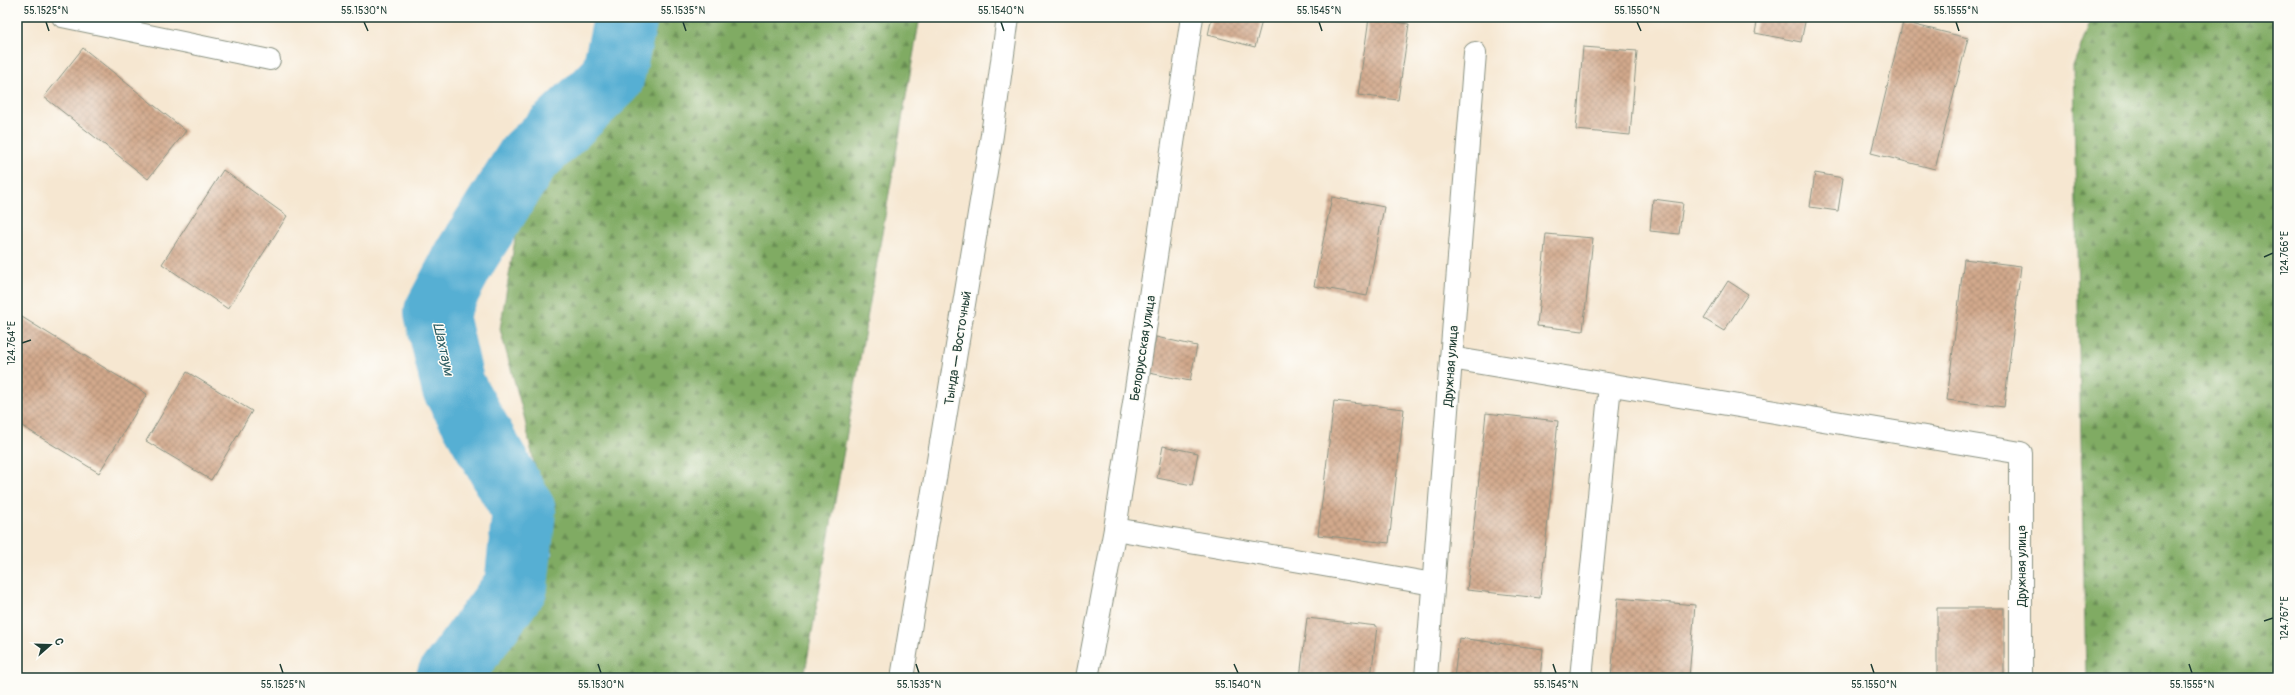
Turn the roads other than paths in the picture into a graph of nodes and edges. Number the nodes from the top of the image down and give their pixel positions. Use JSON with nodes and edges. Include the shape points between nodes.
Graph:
{"nodes":[{"id":1,"x":62,"y":17,"type":"edge"},
{"id":2,"x":1008,"y":17,"type":"edge"},
{"id":3,"x":1192,"y":17,"type":"edge"},
{"id":4,"x":1475,"y":53,"type":"dead end"},
{"id":5,"x":270,"y":60,"type":"dead end"},
{"id":6,"x":1451,"y":358,"type":"junction"},
{"id":7,"x":1610,"y":385,"type":"junction"},
{"id":8,"x":1115,"y":529,"type":"junction"},
{"id":9,"x":1433,"y":584,"type":"junction"},
{"id":10,"x":902,"y":678,"type":"edge"},
{"id":11,"x":1087,"y":678,"type":"edge"},
{"id":12,"x":1426,"y":678,"type":"edge"},
{"id":13,"x":1581,"y":678,"type":"edge"},
{"id":14,"x":2021,"y":678,"type":"edge"}],
"edges":[{"from":1,"to":5,"type":"lane"},
{"from":2,"to":10,"type":"street","name":"Тында — Восточный","via":[[992,135]]},
{"from":3,"to":8,"type":"street","name":"Белорусская улица"},
{"from":4,"to":6,"type":"street","name":"Дружная улица"},
{"from":6,"to":7,"type":"street"},
{"from":6,"to":9,"type":"street","name":"Дружная улица"},
{"from":7,"to":13,"type":"street"},
{"from":7,"to":14,"type":"street","name":"Дружная улица","via":[[2022,453]]},
{"from":8,"to":9,"type":"street"},
{"from":8,"to":11,"type":"street","name":"Белорусская улица"},
{"from":9,"to":12,"type":"street","name":"Дружная улица"}]}
